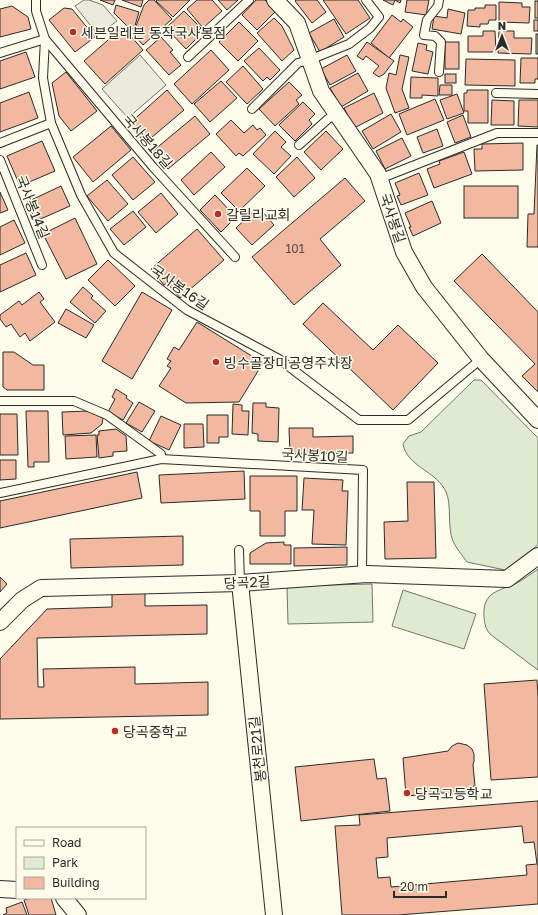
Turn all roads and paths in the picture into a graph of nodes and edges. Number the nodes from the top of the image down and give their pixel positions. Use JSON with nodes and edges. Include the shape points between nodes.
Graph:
{"nodes":[{"id":1,"x":36,"y":0,"type":"edge"},
{"id":2,"x":249,"y":0,"type":"edge"},
{"id":3,"x":275,"y":0,"type":"edge"},
{"id":4,"x":366,"y":0,"type":"edge"},
{"id":5,"x":439,"y":0,"type":"edge"},
{"id":6,"x":45,"y":39,"type":"junction"},
{"id":7,"x":0,"y":53,"type":"edge"},
{"id":8,"x":188,"y":57,"type":"dead end"},
{"id":9,"x":309,"y":60,"type":"junction"},
{"id":10,"x":439,"y":72,"type":"dead end"},
{"id":11,"x":496,"y":93,"type":"dead end"},
{"id":12,"x":538,"y":94,"type":"edge"},
{"id":13,"x":252,"y":109,"type":"dead end"},
{"id":14,"x":337,"y":114,"type":"junction"},
{"id":15,"x":51,"y":123,"type":"junction"},
{"id":16,"x":538,"y":133,"type":"edge"},
{"id":17,"x":0,"y":143,"type":"edge"},
{"id":18,"x":299,"y":145,"type":"dead end"},
{"id":19,"x":0,"y":160,"type":"edge"},
{"id":20,"x":379,"y":179,"type":"junction"},
{"id":21,"x":235,"y":257,"type":"dead end"},
{"id":22,"x":42,"y":265,"type":"dead end"},
{"id":23,"x":481,"y":359,"type":"junction"},
{"id":24,"x":0,"y":400,"type":"edge"},
{"id":25,"x":538,"y":420,"type":"edge"},
{"id":26,"x":161,"y":459,"type":"junction"},
{"id":27,"x":0,"y":493,"type":"edge"},
{"id":28,"x":239,"y":550,"type":"dead end"},
{"id":29,"x":538,"y":556,"type":"edge"},
{"id":30,"x":362,"y":575,"type":"junction"},
{"id":31,"x":240,"y":583,"type":"junction"},
{"id":32,"x":0,"y":622,"type":"edge"},
{"id":33,"x":0,"y":889,"type":"edge"},
{"id":34,"x":16,"y":890,"type":"edge"},
{"id":35,"x":65,"y":899,"type":"edge"},
{"id":36,"x":78,"y":915,"type":"edge"},
{"id":37,"x":274,"y":915,"type":"edge"}],
"edges":[{"from":1,"to":6,"type":"lane","name":"국사봉16길","via":[[36,11]]},
{"from":2,"to":8,"type":"lane"},
{"from":3,"to":9,"type":"street","name":"국사봉길","via":[[297,23]]},
{"from":4,"to":9,"type":"lane","via":[[379,17],[370,28],[349,44]]},
{"from":5,"to":10,"type":"lane","via":[[438,6],[426,20],[424,35],[435,36],[441,42]]},
{"from":6,"to":7,"type":"lane"},
{"from":6,"to":15,"type":"lane","name":"국사봉16길","via":[[43,78]]},
{"from":6,"to":21,"type":"lane","name":"국사봉18길","via":[[153,167]]},
{"from":9,"to":13,"type":"lane","via":[[298,63]]},
{"from":9,"to":14,"type":"street","name":"국사봉길","via":[[321,91]]},
{"from":11,"to":12,"type":"lane"},
{"from":14,"to":18,"type":"lane"},
{"from":14,"to":20,"type":"street","name":"국사봉길"},
{"from":15,"to":17,"type":"lane"},
{"from":15,"to":23,"type":"lane","name":"국사봉16길","via":[[81,195],[114,253],[186,310],[279,359],[359,420],[408,420]]},
{"from":16,"to":20,"type":"lane","via":[[497,133]]},
{"from":19,"to":22,"type":"lane","name":"국사봉14길"},
{"from":20,"to":23,"type":"street","name":"국사봉길","via":[[404,252],[424,287]]},
{"from":23,"to":25,"type":"street","name":"국사봉길"},
{"from":24,"to":26,"type":"lane","via":[[74,401],[107,415],[161,454]]},
{"from":26,"to":27,"type":"lane","name":"국사봉10길"},
{"from":26,"to":30,"type":"lane","name":"국사봉10길","via":[[363,470]]},
{"from":28,"to":31,"type":"lane"},
{"from":29,"to":30,"type":"street","name":"당곡2길","via":[[507,579]]},
{"from":30,"to":31,"type":"street","name":"당곡2길"},
{"from":31,"to":32,"type":"street","name":"당곡2길","via":[[41,588],[22,600]]},
{"from":31,"to":37,"type":"street","name":"봉천로21길"},
{"from":33,"to":34,"type":"street"},
{"from":35,"to":36,"type":"street"}]}
